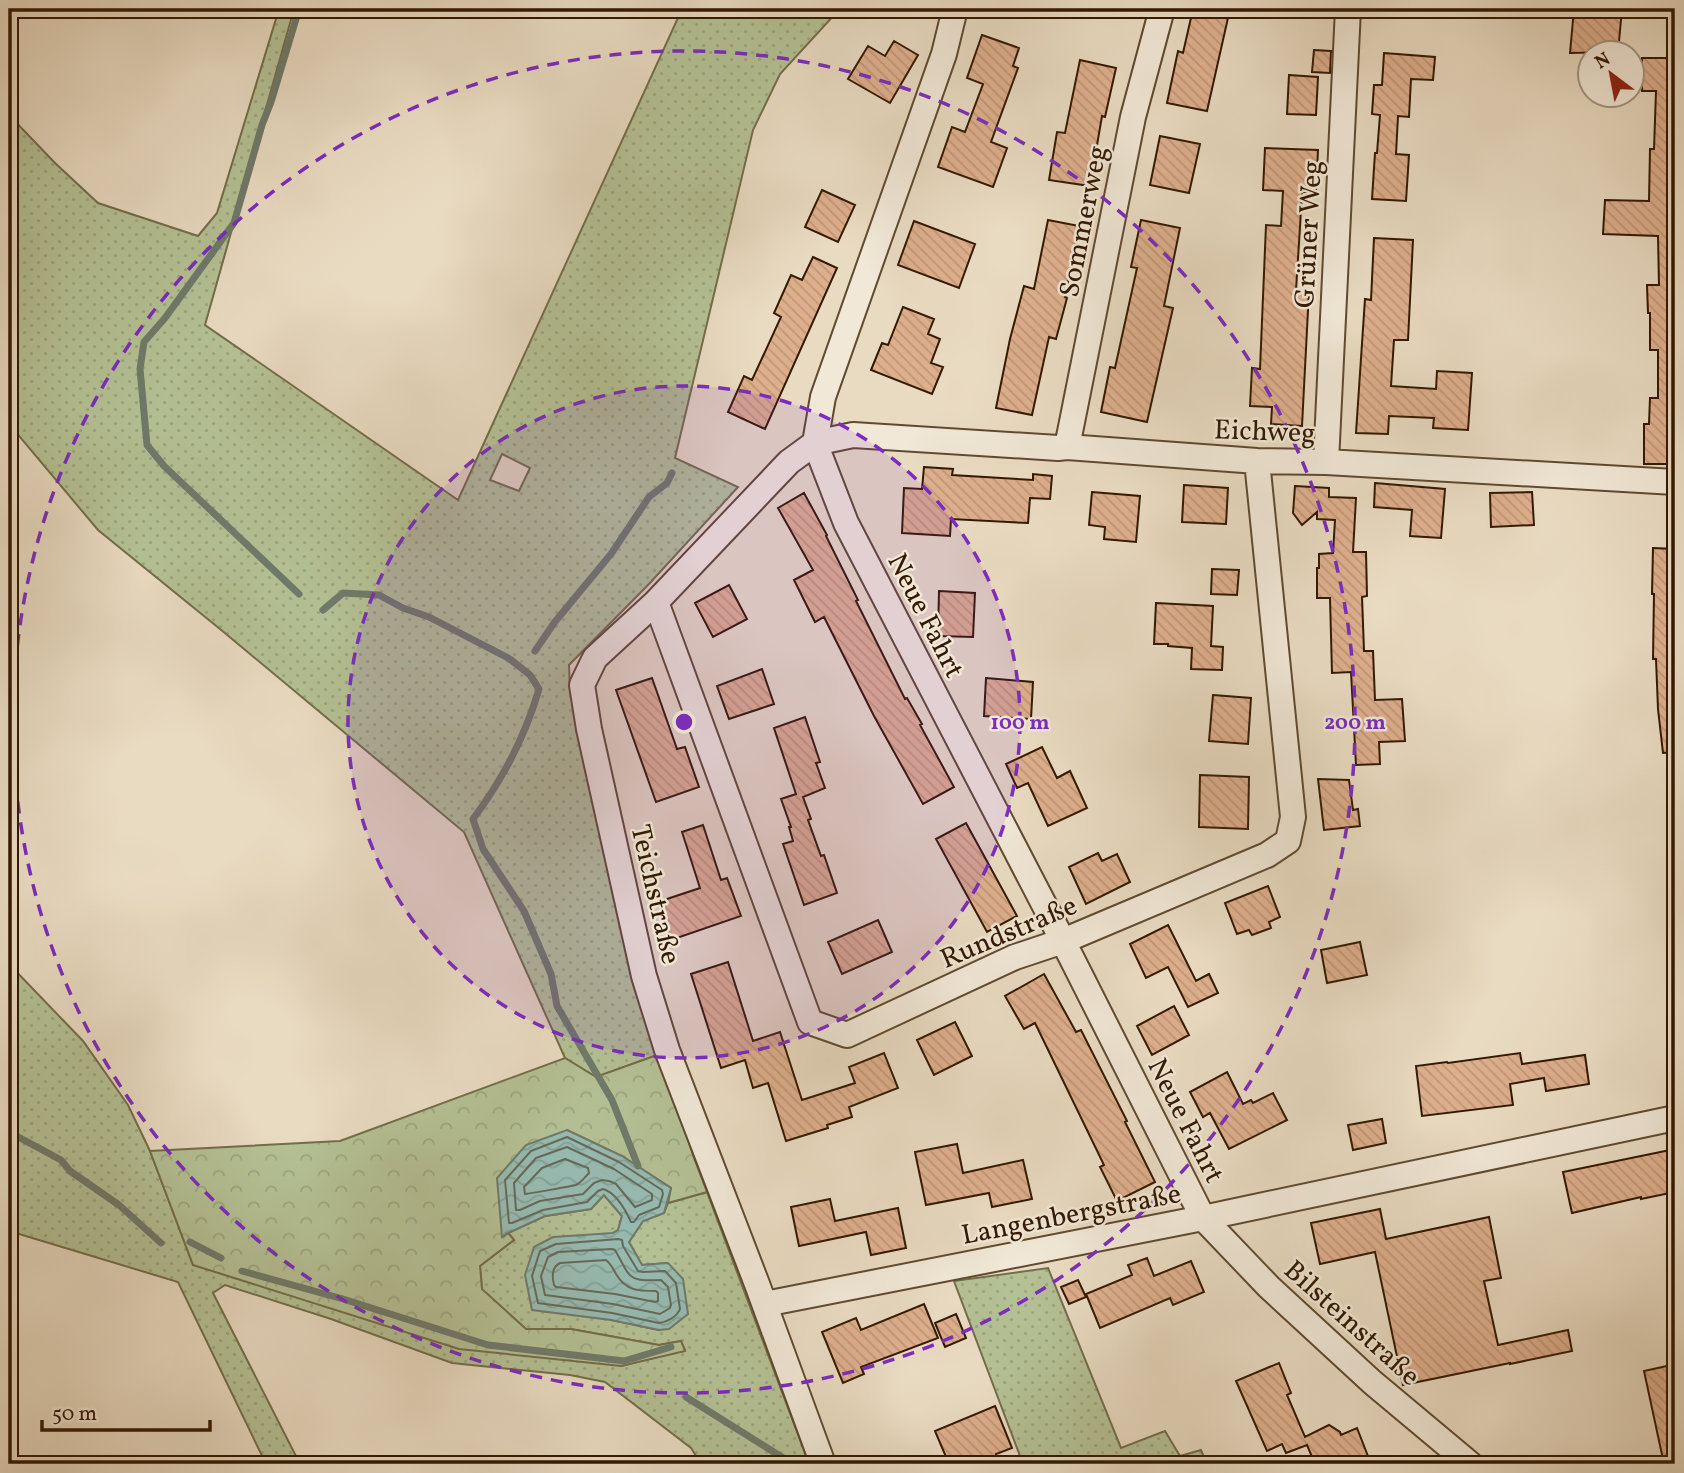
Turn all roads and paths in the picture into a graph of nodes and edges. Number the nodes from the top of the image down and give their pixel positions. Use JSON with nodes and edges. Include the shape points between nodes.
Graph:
{"nodes":[{"id":1,"x":955,"y":9,"type":"edge"},
{"id":2,"x":1162,"y":9,"type":"edge"},
{"id":3,"x":1348,"y":9,"type":"edge"},
{"id":4,"x":853,"y":435,"type":"joint"},
{"id":5,"x":815,"y":443,"type":"junction"},
{"id":6,"x":1067,"y":447,"type":"junction"},
{"id":7,"x":1256,"y":461,"type":"junction"},
{"id":8,"x":1326,"y":462,"type":"junction"},
{"id":9,"x":1675,"y":482,"type":"edge"},
{"id":10,"x":656,"y":602,"type":"junction"},
{"id":11,"x":1063,"y":941,"type":"junction"},
{"id":12,"x":1675,"y":1118,"type":"edge"},
{"id":13,"x":1203,"y":1217,"type":"junction"},
{"id":14,"x":765,"y":1304,"type":"junction"},
{"id":15,"x":823,"y":1464,"type":"edge"},
{"id":16,"x":1470,"y":1464,"type":"edge"}],
"edges":[{"from":1,"to":5,"type":"street","via":[[944,54],[823,397]]},
{"from":2,"to":6,"type":"street","name":"Sommerweg","via":[[1133,117]]},
{"from":3,"to":8,"type":"street","name":"Grüner Weg"},
{"from":4,"to":5,"type":"street","name":"Teichstraße"},
{"from":4,"to":6,"type":"street","name":"Eichweg"},
{"from":5,"to":10,"type":"street","name":"Teichstraße","via":[[789,462]]},
{"from":5,"to":11,"type":"street","name":"Neue Fahrt","via":[[846,523]]},
{"from":6,"to":7,"type":"street","name":"Eichweg"},
{"from":7,"to":8,"type":"street","name":"Eichweg"},
{"from":7,"to":11,"type":"street","name":"Rundstraße","via":[[1293,817],[1288,841],[1267,855]]},
{"from":8,"to":9,"type":"street","name":"Eichweg"},
{"from":10,"to":11,"type":"street","name":"Rundstraße","via":[[810,1022],[847,1035],[1015,957]]},
{"from":10,"to":14,"type":"street","name":"Teichstraße","via":[[595,658],[582,685],[587,718],[644,976],[667,1050]]},
{"from":11,"to":13,"type":"street","name":"Neue Fahrt"},
{"from":12,"to":13,"type":"street","name":"Langenbergstraße"},
{"from":13,"to":14,"type":"street","name":"Langenbergstraße"},
{"from":13,"to":16,"type":"street","name":"Bilsteinstraße","via":[[1278,1296]]},
{"from":14,"to":15,"type":"street","name":"Teichstraße"}]}
